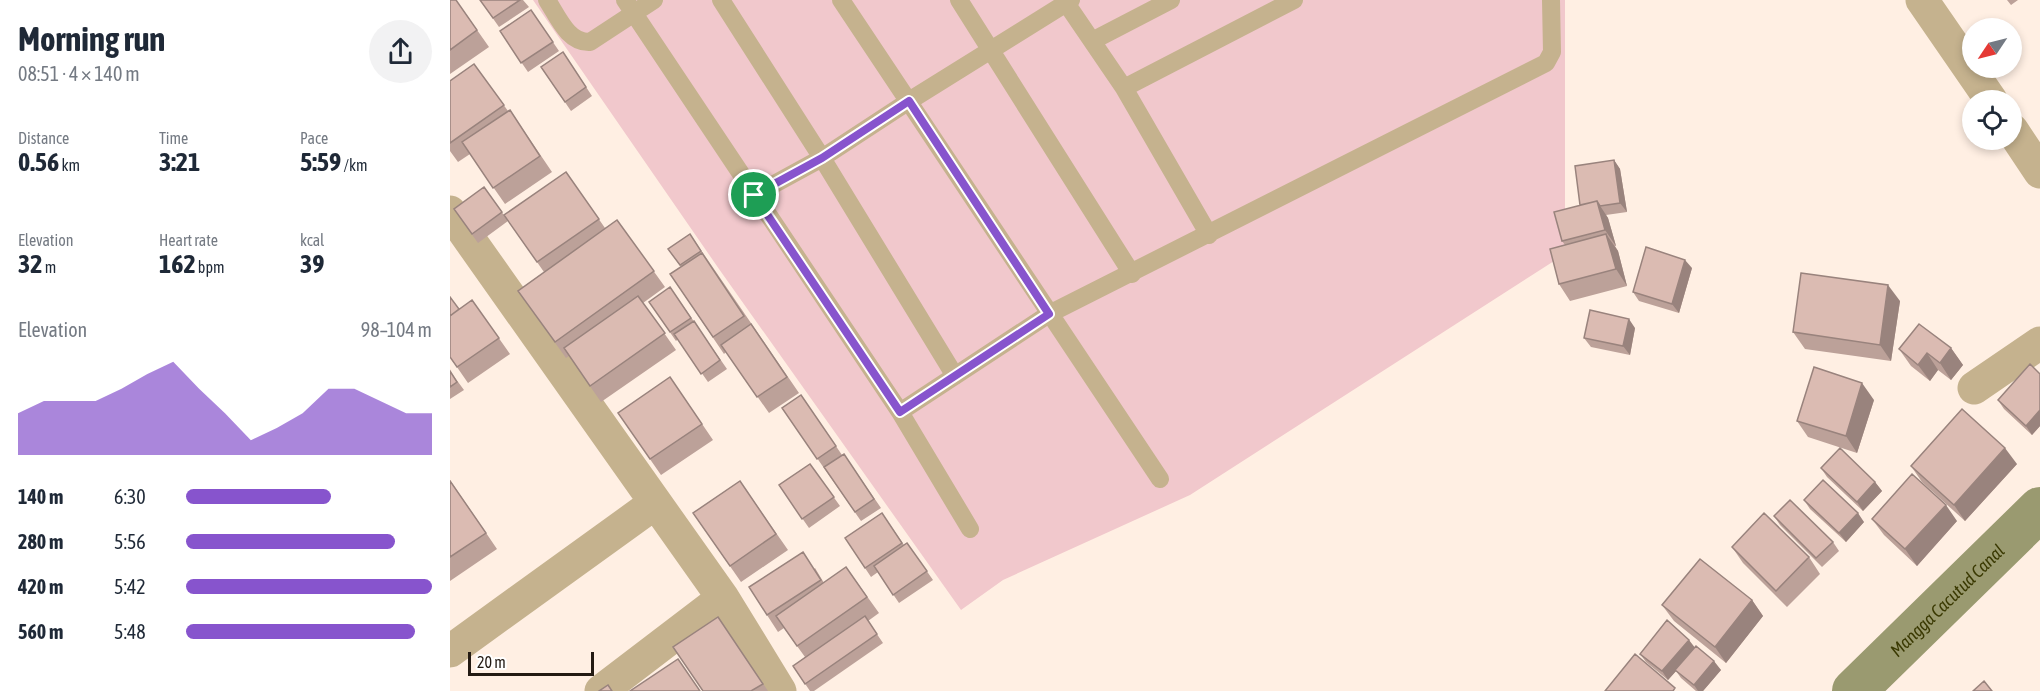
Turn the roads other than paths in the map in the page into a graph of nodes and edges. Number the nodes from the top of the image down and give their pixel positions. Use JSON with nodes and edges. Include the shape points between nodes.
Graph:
{"nodes":[{"id":1,"x":547,"y":0,"type":"edge"},
{"id":2,"x":654,"y":0,"type":"edge"},
{"id":3,"x":721,"y":0,"type":"edge"},
{"id":4,"x":841,"y":0,"type":"edge"},
{"id":5,"x":959,"y":0,"type":"edge"},
{"id":6,"x":1171,"y":0,"type":"edge"},
{"id":7,"x":1294,"y":0,"type":"edge"},
{"id":8,"x":1551,"y":0,"type":"edge"},
{"id":9,"x":1922,"y":0,"type":"edge"},
{"id":10,"x":1067,"y":1,"type":"edge"},
{"id":11,"x":629,"y":6,"type":"edge"},
{"id":12,"x":1092,"y":41,"type":"junction"},
{"id":13,"x":991,"y":50,"type":"junction"},
{"id":14,"x":1124,"y":88,"type":"junction"},
{"id":15,"x":1984,"y":90,"type":"edge"},
{"id":16,"x":909,"y":101,"type":"junction"},
{"id":17,"x":2022,"y":145,"type":"edge"},
{"id":18,"x":822,"y":158,"type":"junction"},
{"id":19,"x":2040,"y":172,"type":"edge"},
{"id":20,"x":754,"y":195,"type":"junction"},
{"id":21,"x":450,"y":212,"type":"edge"},
{"id":22,"x":1209,"y":235,"type":"junction"},
{"id":23,"x":460,"y":252,"type":"edge"},
{"id":24,"x":1132,"y":274,"type":"junction"},
{"id":25,"x":1049,"y":314,"type":"junction"},
{"id":26,"x":2040,"y":343,"type":"edge"},
{"id":27,"x":955,"y":376,"type":"junction"},
{"id":28,"x":1974,"y":388,"type":"dead end"},
{"id":29,"x":900,"y":412,"type":"junction"},
{"id":30,"x":1160,"y":479,"type":"dead end"},
{"id":31,"x":656,"y":502,"type":"junction"},
{"id":32,"x":970,"y":529,"type":"dead end"},
{"id":33,"x":723,"y":598,"type":"junction"},
{"id":34,"x":450,"y":651,"type":"edge"},
{"id":35,"x":601,"y":691,"type":"edge"},
{"id":36,"x":780,"y":691,"type":"edge"}],
"edges":[{"from":1,"to":11,"type":"lane","via":[[573,39],[581,42],[590,42]]},
{"from":2,"to":11,"type":"lane"},
{"from":3,"to":18,"type":"lane"},
{"from":4,"to":16,"type":"lane"},
{"from":5,"to":13,"type":"lane"},
{"from":6,"to":12,"type":"lane"},
{"from":7,"to":14,"type":"lane"},
{"from":8,"to":22,"type":"lane","via":[[1552,52],[1546,63]]},
{"from":9,"to":15,"type":"street"},
{"from":10,"to":12,"type":"lane"},
{"from":10,"to":13,"type":"lane"},
{"from":11,"to":20,"type":"lane"},
{"from":12,"to":14,"type":"lane"},
{"from":13,"to":16,"type":"lane"},
{"from":13,"to":24,"type":"lane"},
{"from":14,"to":22,"type":"lane"},
{"from":16,"to":18,"type":"lane"},
{"from":16,"to":25,"type":"lane"},
{"from":17,"to":19,"type":"street"},
{"from":18,"to":20,"type":"lane"},
{"from":18,"to":27,"type":"lane"},
{"from":20,"to":29,"type":"lane"},
{"from":21,"to":23,"type":"street"},
{"from":22,"to":24,"type":"lane"},
{"from":23,"to":31,"type":"street"},
{"from":24,"to":25,"type":"lane"},
{"from":25,"to":27,"type":"lane"},
{"from":25,"to":30,"type":"lane"},
{"from":26,"to":28,"type":"street"},
{"from":27,"to":29,"type":"lane"},
{"from":29,"to":32,"type":"lane"},
{"from":31,"to":33,"type":"street"},
{"from":31,"to":34,"type":"street"},
{"from":33,"to":35,"type":"street"},
{"from":33,"to":36,"type":"street"}]}
